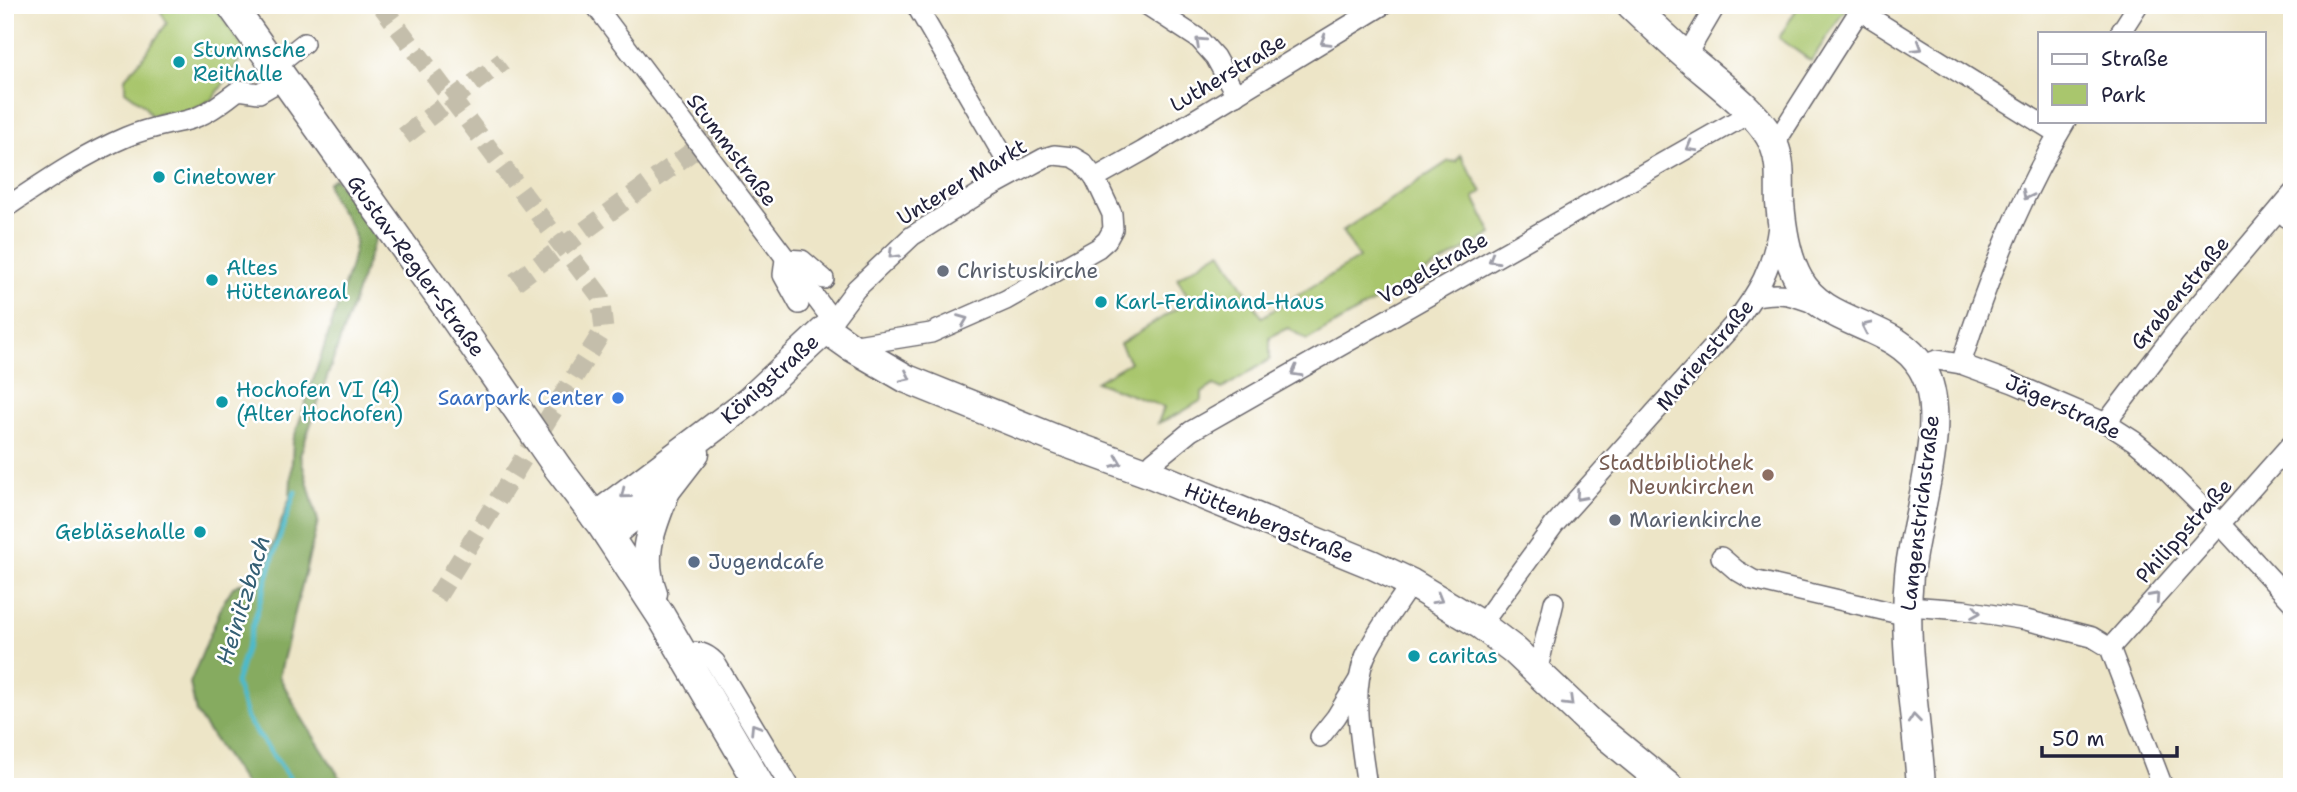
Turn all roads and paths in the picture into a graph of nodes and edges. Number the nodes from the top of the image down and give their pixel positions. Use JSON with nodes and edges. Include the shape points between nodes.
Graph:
{"nodes":[{"id":1,"x":231,"y":5,"type":"edge"},
{"id":2,"x":595,"y":5,"type":"edge"},
{"id":3,"x":916,"y":5,"type":"edge"},
{"id":4,"x":1147,"y":5,"type":"edge"},
{"id":5,"x":1383,"y":5,"type":"edge"},
{"id":6,"x":1631,"y":5,"type":"edge"},
{"id":7,"x":1716,"y":5,"type":"edge"},
{"id":8,"x":2138,"y":5,"type":"edge"},
{"id":9,"x":1861,"y":8,"type":"edge"},
{"id":10,"x":2121,"y":32,"type":"edge"},
{"id":11,"x":304,"y":43,"type":"dead end"},
{"id":12,"x":1686,"y":56,"type":"junction"},
{"id":13,"x":275,"y":66,"type":"junction"},
{"id":14,"x":1236,"y":95,"type":"junction"},
{"id":15,"x":1750,"y":113,"type":"junction"},
{"id":16,"x":2038,"y":113,"type":"edge"},
{"id":17,"x":2062,"y":127,"type":"edge"},
{"id":18,"x":1774,"y":145,"type":"junction"},
{"id":19,"x":1014,"y":174,"type":"junction"},
{"id":20,"x":1095,"y":178,"type":"junction"},
{"id":21,"x":2292,"y":194,"type":"edge"},
{"id":22,"x":1780,"y":204,"type":"junction"},
{"id":23,"x":5,"y":208,"type":"edge"},
{"id":24,"x":2285,"y":216,"type":"edge"},
{"id":25,"x":785,"y":259,"type":"junction"},
{"id":26,"x":824,"y":279,"type":"dead end"},
{"id":27,"x":1756,"y":296,"type":"junction"},
{"id":28,"x":799,"y":304,"type":"dead end"},
{"id":29,"x":1828,"y":309,"type":"junction"},
{"id":30,"x":829,"y":325,"type":"junction"},
{"id":31,"x":850,"y":346,"type":"junction"},
{"id":32,"x":1961,"y":364,"type":"junction"},
{"id":33,"x":1921,"y":366,"type":"junction"},
{"id":34,"x":2106,"y":423,"type":"junction"},
{"id":35,"x":714,"y":429,"type":"junction"},
{"id":36,"x":2292,"y":443,"type":"edge"},
{"id":37,"x":1151,"y":474,"type":"junction"},
{"id":38,"x":668,"y":488,"type":"junction"},
{"id":39,"x":2220,"y":524,"type":"junction"},
{"id":40,"x":602,"y":527,"type":"junction"},
{"id":41,"x":1721,"y":557,"type":"dead end"},
{"id":42,"x":1411,"y":583,"type":"junction"},
{"id":43,"x":2292,"y":602,"type":"edge"},
{"id":44,"x":1553,"y":603,"type":"dead end"},
{"id":45,"x":1908,"y":611,"type":"junction"},
{"id":46,"x":661,"y":616,"type":"junction"},
{"id":47,"x":1481,"y":625,"type":"junction"},
{"id":48,"x":2110,"y":648,"type":"junction"},
{"id":49,"x":684,"y":653,"type":"junction"},
{"id":50,"x":1539,"y":664,"type":"dead end"},
{"id":51,"x":1360,"y":677,"type":"junction"},
{"id":52,"x":1320,"y":737,"type":"dead end"},
{"id":53,"x":761,"y":787,"type":"edge"},
{"id":54,"x":790,"y":787,"type":"edge"},
{"id":55,"x":1367,"y":787,"type":"edge"},
{"id":56,"x":1669,"y":787,"type":"edge"},
{"id":57,"x":1921,"y":787,"type":"edge"},
{"id":58,"x":2163,"y":787,"type":"edge"}],
"edges":[{"from":1,"to":13,"type":"street","name":"Gustav-Regler-Straße"},
{"from":2,"to":25,"type":"street","name":"Stummstraße"},
{"from":3,"to":19,"type":"street"},
{"from":14,"to":4,"type":"street","one_way":true,"via":[[1199,39]]},
{"from":5,"to":14,"type":"street","name":"Lutherstraße","one_way":true},
{"from":6,"to":12,"type":"street","name":"Marienstraße"},
{"from":7,"to":12,"type":"street"},
{"from":8,"to":10,"type":"street"},
{"from":9,"to":16,"type":"street","one_way":true},
{"from":9,"to":18,"type":"street"},
{"from":11,"to":13,"type":"street"},
{"from":12,"to":15,"type":"street","name":"Marienstraße"},
{"from":13,"to":23,"type":"street","via":[[271,86],[259,93],[239,90],[190,120],[124,138],[59,172]]},
{"from":13,"to":40,"type":"street","name":"Gustav-Regler-Straße","bridge":true},
{"from":14,"to":20,"type":"street","name":"Lutherstraße"},
{"from":15,"to":18,"type":"street","name":"Marienstraße"},
{"from":15,"to":37,"type":"street","name":"Vogelstraße","one_way":true,"via":[[1191,431],[1153,461]]},
{"from":17,"to":32,"type":"street","one_way":true,"via":[[2007,234]]},
{"from":18,"to":22,"type":"street","name":"Marienstraße","via":[[1780,167]]},
{"from":19,"to":20,"type":"street","name":"Unterer Markt","via":[[1044,158],[1064,155],[1083,163]]},
{"from":19,"to":30,"type":"street","name":"Unterer Markt","one_way":true,"via":[[912,236],[856,289]]},
{"from":31,"to":20,"type":"street","name":"Unterer Markt","one_way":true,"via":[[931,333],[1006,300],[1098,248],[1113,229],[1112,214]]},
{"from":21,"to":24,"type":"street","name":"Grabenstraße"},
{"from":22,"to":27,"type":"street","name":"Marienstraße","via":[[1776,246]]},
{"from":22,"to":29,"type":"street","via":[[1784,235],[1799,279]]},
{"from":24,"to":34,"type":"street","name":"Grabenstraße","via":[[2166,344]]},
{"from":25,"to":26,"type":"street","via":[[802,260]]},
{"from":25,"to":28,"type":"street","via":[[783,275]]},
{"from":25,"to":30,"type":"street","name":"Stummstraße"},
{"from":27,"to":29,"type":"street","via":[[1786,293]]},
{"from":27,"to":47,"type":"street","name":"Marienstraße","one_way":true,"via":[[1554,525]]},
{"from":33,"to":29,"type":"street","one_way":true,"via":[[1900,345]]},
{"from":30,"to":31,"type":"street","name":"Hüttenbergstraße"},
{"from":30,"to":35,"type":"street","name":"Königstraße"},
{"from":31,"to":37,"type":"street","name":"Hüttenbergstraße","one_way":true,"via":[[907,379]]},
{"from":32,"to":33,"type":"street","name":"Jägerstraße","via":[[1937,360]]},
{"from":32,"to":34,"type":"street","name":"Jägerstraße"},
{"from":33,"to":45,"type":"street","name":"Langenstrichstraße","via":[[1931,387],[1934,430],[1909,575]]},
{"from":34,"to":39,"type":"street","name":"Jägerstraße","via":[[2152,456]]},
{"from":35,"to":38,"type":"street","name":"Königstraße"},
{"from":35,"to":40,"type":"street","name":"Königstraße","one_way":true,"via":[[654,471]]},
{"from":36,"to":39,"type":"street","name":"Philippstraße"},
{"from":37,"to":42,"type":"street","name":"Hüttenbergstraße"},
{"from":38,"to":40,"type":"street","name":"Königstraße"},
{"from":38,"to":46,"type":"street","via":[[649,536],[645,561]]},
{"from":39,"to":43,"type":"street","name":"Jägerstraße"},
{"from":48,"to":39,"type":"street","name":"Philippstraße","one_way":true},
{"from":40,"to":46,"type":"street"},
{"from":41,"to":45,"type":"street","via":[[1753,580]]},
{"from":42,"to":47,"type":"street","name":"Hüttenbergstraße","one_way":true},
{"from":42,"to":51,"type":"street","via":[[1371,646]]},
{"from":44,"to":50,"type":"street"},
{"from":45,"to":48,"type":"street","one_way":true,"via":[[1964,610],[2026,620],[2092,637]]},
{"from":57,"to":45,"type":"street","name":"Langenstrichstraße","one_way":true},
{"from":46,"to":49,"type":"street"},
{"from":47,"to":56,"type":"street","name":"Hüttenbergstraße","one_way":true},
{"from":48,"to":58,"type":"street"},
{"from":49,"to":53,"type":"street"},
{"from":54,"to":49,"type":"street","one_way":true,"via":[[715,662],[698,651]]},
{"from":51,"to":52,"type":"street"},
{"from":51,"to":55,"type":"street"}]}
